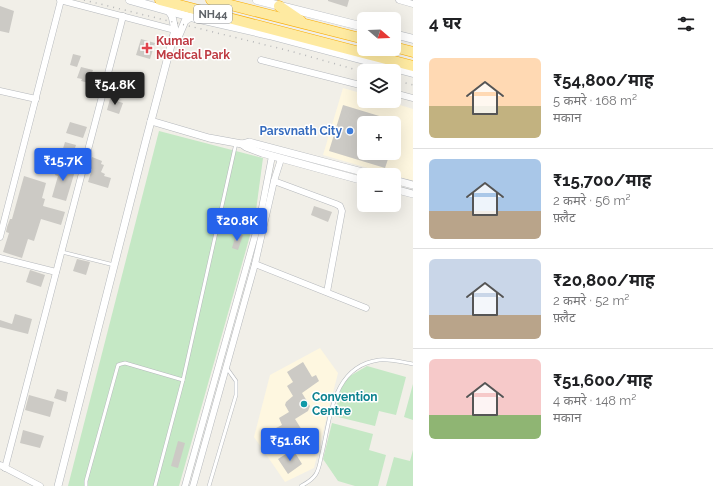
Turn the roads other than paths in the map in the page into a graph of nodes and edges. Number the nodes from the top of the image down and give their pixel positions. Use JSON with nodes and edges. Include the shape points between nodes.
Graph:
{"nodes":[{"id":1,"x":61,"y":0,"type":"edge"},
{"id":2,"x":130,"y":0,"type":"edge"},
{"id":3,"x":160,"y":0,"type":"edge"},
{"id":4,"x":211,"y":0,"type":"edge"},
{"id":5,"x":257,"y":0,"type":"edge"},
{"id":6,"x":399,"y":0,"type":"edge"},
{"id":7,"x":413,"y":4,"type":"edge"},
{"id":8,"x":279,"y":6,"type":"junction"},
{"id":9,"x":168,"y":10,"type":"junction"},
{"id":10,"x":123,"y":16,"type":"junction"},
{"id":11,"x":191,"y":17,"type":"junction"},
{"id":12,"x":306,"y":25,"type":"junction"},
{"id":13,"x":357,"y":25,"type":"edge"},
{"id":14,"x":175,"y":30,"type":"junction"},
{"id":15,"x":267,"y":32,"type":"junction"},
{"id":16,"x":401,"y":36,"type":"edge"},
{"id":17,"x":357,"y":37,"type":"edge"},
{"id":18,"x":413,"y":39,"type":"edge"},
{"id":19,"x":401,"y":49,"type":"edge"},
{"id":20,"x":413,"y":52,"type":"edge"},
{"id":21,"x":261,"y":60,"type":"dead end"},
{"id":22,"x":413,"y":66,"type":"edge"},
{"id":23,"x":413,"y":73,"type":"edge"},
{"id":24,"x":357,"y":84,"type":"edge"},
{"id":25,"x":0,"y":91,"type":"edge"},
{"id":26,"x":401,"y":95,"type":"edge"},
{"id":27,"x":413,"y":98,"type":"edge"},
{"id":28,"x":36,"y":99,"type":"junction"},
{"id":29,"x":153,"y":122,"type":"junction"},
{"id":30,"x":239,"y":143,"type":"junction"},
{"id":31,"x":272,"y":156,"type":"junction"},
{"id":32,"x":281,"y":159,"type":"junction"},
{"id":33,"x":357,"y":171,"type":"edge"},
{"id":34,"x":357,"y":179,"type":"edge"},
{"id":35,"x":274,"y":181,"type":"junction"},
{"id":36,"x":401,"y":182,"type":"edge"},
{"id":37,"x":413,"y":185,"type":"edge"},
{"id":38,"x":401,"y":191,"type":"edge"},
{"id":39,"x":413,"y":194,"type":"edge"},
{"id":40,"x":3,"y":211,"type":"edge"},
{"id":41,"x":0,"y":237,"type":"edge"},
{"id":42,"x":62,"y":252,"type":"junction"},
{"id":43,"x":0,"y":258,"type":"edge"},
{"id":44,"x":255,"y":264,"type":"junction"},
{"id":45,"x":114,"y":266,"type":"junction"},
{"id":46,"x":56,"y":272,"type":"junction"},
{"id":47,"x":327,"y":292,"type":"junction"},
{"id":48,"x":366,"y":308,"type":"dead end"},
{"id":49,"x":413,"y":364,"type":"edge"},
{"id":50,"x":226,"y":366,"type":"junction"},
{"id":51,"x":183,"y":380,"type":"junction"},
{"id":52,"x":3,"y":467,"type":"edge"},
{"id":53,"x":40,"y":486,"type":"edge"},
{"id":54,"x":58,"y":486,"type":"edge"},
{"id":55,"x":62,"y":486,"type":"edge"},
{"id":56,"x":86,"y":486,"type":"edge"},
{"id":57,"x":155,"y":486,"type":"edge"},
{"id":58,"x":185,"y":486,"type":"edge"},
{"id":59,"x":193,"y":486,"type":"edge"},
{"id":60,"x":209,"y":486,"type":"edge"},
{"id":61,"x":301,"y":486,"type":"edge"}],
"edges":[{"from":1,"to":10,"type":"street"},
{"from":1,"to":28,"type":"street"},
{"from":2,"to":9,"type":"main road"},
{"from":3,"to":15,"type":"highway","number":"NH44"},
{"from":4,"to":12,"type":"highway","number":"NH44"},
{"from":5,"to":8,"type":"main road"},
{"from":6,"to":7,"type":"street"},
{"from":8,"to":12,"type":"highway"},
{"from":8,"to":13,"type":"main road"},
{"from":9,"to":11,"type":"main road"},
{"from":9,"to":14,"type":"street"},
{"from":10,"to":14,"type":"street"},
{"from":10,"to":42,"type":"street"},
{"from":11,"to":15,"type":"main road"},
{"from":11,"to":29,"type":"street","via":[[185,21],[180,32]]},
{"from":12,"to":17,"type":"highway","number":"NH44"},
{"from":14,"to":29,"type":"street"},
{"from":15,"to":22,"type":"highway","via":[[289,34]]},
{"from":15,"to":23,"type":"main road"},
{"from":16,"to":18,"type":"main road"},
{"from":19,"to":20,"type":"highway"},
{"from":21,"to":24,"type":"street"},
{"from":25,"to":28,"type":"street"},
{"from":26,"to":27,"type":"street"},
{"from":28,"to":40,"type":"street"},
{"from":29,"to":30,"type":"street","via":[[209,138]]},
{"from":29,"to":45,"type":"street"},
{"from":29,"to":55,"type":"street"},
{"from":30,"to":31,"type":"street"},
{"from":30,"to":33,"type":"street","via":[[249,142]]},
{"from":30,"to":51,"type":"lane"},
{"from":31,"to":32,"type":"street"},
{"from":31,"to":58,"type":"street","via":[[260,218]]},
{"from":32,"to":34,"type":"street"},
{"from":32,"to":35,"type":"street"},
{"from":35,"to":44,"type":"street"},
{"from":35,"to":47,"type":"street","via":[[340,206],[342,211]]},
{"from":36,"to":37,"type":"street"},
{"from":38,"to":39,"type":"street"},
{"from":40,"to":41,"type":"street"},
{"from":42,"to":45,"type":"lane"},
{"from":42,"to":46,"type":"street"},
{"from":43,"to":46,"type":"street"},
{"from":44,"to":47,"type":"street"},
{"from":44,"to":50,"type":"street"},
{"from":45,"to":54,"type":"street"},
{"from":46,"to":52,"type":"street"},
{"from":47,"to":48,"type":"street"},
{"from":49,"to":61,"type":"lane","via":[[381,360],[372,362],[359,367],[342,382],[333,404],[318,473]]},
{"from":50,"to":59,"type":"street"},
{"from":50,"to":60,"type":"lane","via":[[236,381],[237,390]]},
{"from":51,"to":56,"type":"lane","via":[[125,363],[118,366]]},
{"from":51,"to":57,"type":"lane"},
{"from":52,"to":53,"type":"street"}]}
